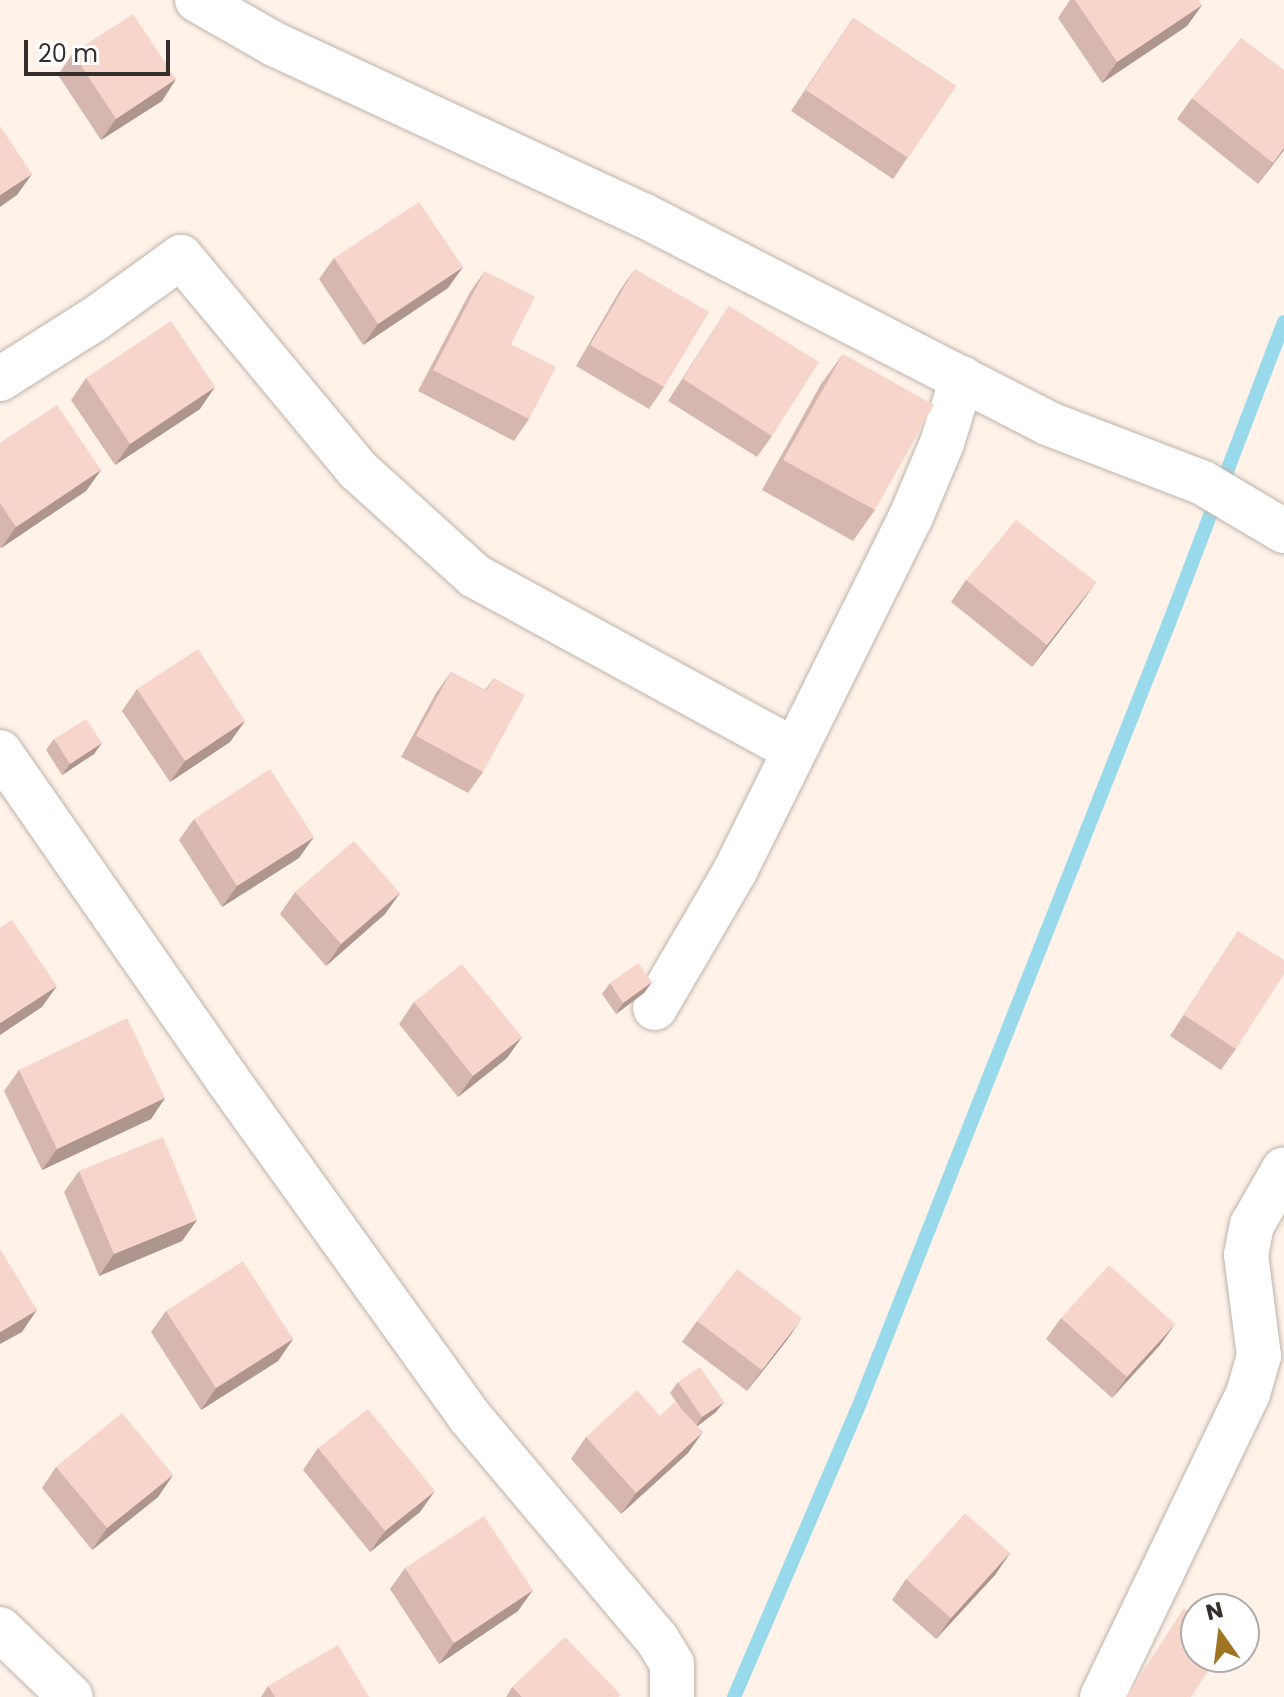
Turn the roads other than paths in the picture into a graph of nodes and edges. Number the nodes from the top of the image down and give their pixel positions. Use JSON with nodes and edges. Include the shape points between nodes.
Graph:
{"nodes":[{"id":1,"x":197,"y":0,"type":"edge"},
{"id":2,"x":962,"y":378,"type":"junction"},
{"id":3,"x":0,"y":379,"type":"edge"},
{"id":4,"x":1284,"y":531,"type":"edge"},
{"id":5,"x":794,"y":750,"type":"junction"},
{"id":6,"x":0,"y":752,"type":"edge"},
{"id":7,"x":655,"y":1008,"type":"dead end"},
{"id":8,"x":1284,"y":1169,"type":"edge"},
{"id":9,"x":0,"y":1629,"type":"edge"},
{"id":10,"x":71,"y":1697,"type":"edge"},
{"id":11,"x":672,"y":1697,"type":"edge"},
{"id":12,"x":1102,"y":1697,"type":"edge"}],
"edges":[{"from":1,"to":2,"type":"street","via":[[274,44],[643,215]]},
{"from":2,"to":4,"type":"street","via":[[1047,423],[1218,491]]},
{"from":2,"to":5,"type":"street","via":[[910,519]]},
{"from":3,"to":5,"type":"street","via":[[181,257],[358,470],[475,576]]},
{"from":5,"to":7,"type":"street","via":[[735,871]]},
{"from":6,"to":11,"type":"street","via":[[469,1416],[657,1639],[672,1664]]},
{"from":8,"to":12,"type":"street","via":[[1252,1225],[1246,1255],[1259,1356],[1248,1394]]},
{"from":9,"to":10,"type":"street"}]}
